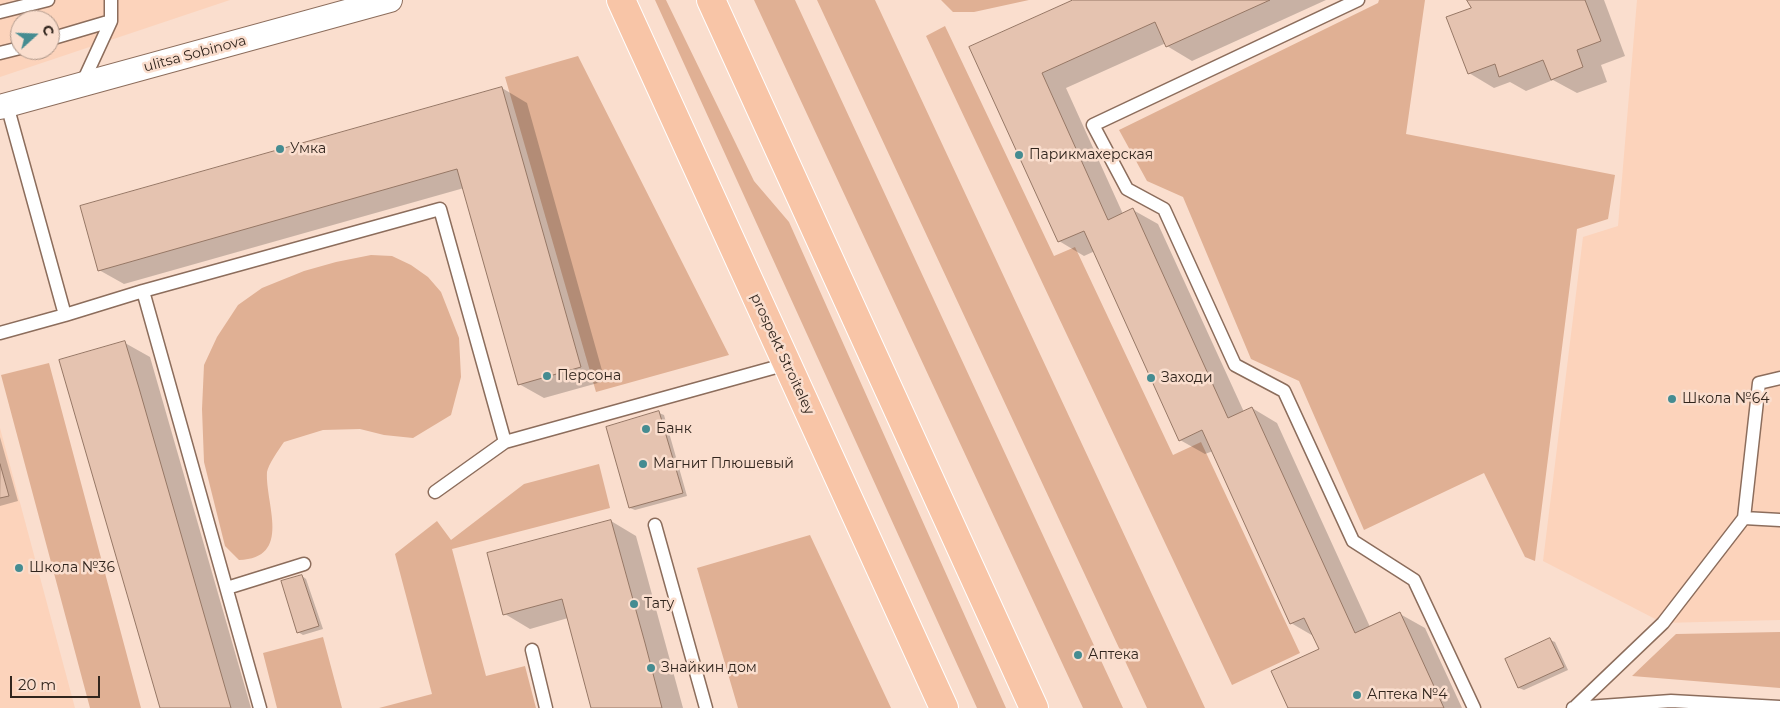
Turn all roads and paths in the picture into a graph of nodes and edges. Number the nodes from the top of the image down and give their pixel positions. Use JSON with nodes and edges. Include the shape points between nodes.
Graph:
{"nodes":[{"id":1,"x":48,"y":0,"type":"edge"},
{"id":2,"x":111,"y":0,"type":"edge"},
{"id":3,"x":390,"y":0,"type":"edge"},
{"id":4,"x":621,"y":0,"type":"edge"},
{"id":5,"x":711,"y":0,"type":"edge"},
{"id":6,"x":1358,"y":0,"type":"edge"},
{"id":7,"x":0,"y":12,"type":"edge"},
{"id":8,"x":111,"y":22,"type":"junction"},
{"id":9,"x":60,"y":36,"type":"edge"},
{"id":10,"x":82,"y":84,"type":"junction"},
{"id":11,"x":3,"y":106,"type":"edge"},
{"id":12,"x":143,"y":291,"type":"junction"},
{"id":13,"x":65,"y":315,"type":"junction"},
{"id":14,"x":0,"y":333,"type":"edge"},
{"id":15,"x":786,"y":364,"type":"junction"},
{"id":16,"x":1780,"y":378,"type":"edge"},
{"id":17,"x":505,"y":442,"type":"junction"},
{"id":18,"x":435,"y":492,"type":"dead end"},
{"id":19,"x":1744,"y":518,"type":"junction"},
{"id":20,"x":1780,"y":520,"type":"edge"},
{"id":21,"x":655,"y":524,"type":"dead end"},
{"id":22,"x":304,"y":564,"type":"dead end"},
{"id":23,"x":227,"y":588,"type":"junction"},
{"id":24,"x":532,"y":650,"type":"dead end"},
{"id":25,"x":1780,"y":707,"type":"edge"},
{"id":26,"x":260,"y":708,"type":"edge"},
{"id":27,"x":546,"y":708,"type":"edge"},
{"id":28,"x":706,"y":708,"type":"edge"},
{"id":29,"x":944,"y":708,"type":"edge"},
{"id":30,"x":1034,"y":708,"type":"edge"},
{"id":31,"x":1474,"y":708,"type":"edge"},
{"id":32,"x":1574,"y":708,"type":"edge"}],
"edges":[{"from":1,"to":7,"type":"lane"},
{"from":2,"to":8,"type":"lane"},
{"from":3,"to":10,"type":"street","name":"ulitsa Sobinova"},
{"from":4,"to":15,"type":"main road","name":"prospekt Stroiteley"},
{"from":5,"to":30,"type":"main road"},
{"from":6,"to":31,"type":"lane","via":[[1093,125],[1127,189],[1164,209],[1235,365],[1284,390],[1353,541],[1414,580]]},
{"from":8,"to":9,"type":"lane"},
{"from":8,"to":10,"type":"lane"},
{"from":10,"to":11,"type":"street","name":"ulitsa Sobinova"},
{"from":11,"to":13,"type":"lane"},
{"from":12,"to":13,"type":"lane"},
{"from":12,"to":17,"type":"lane","via":[[440,209]]},
{"from":12,"to":23,"type":"lane"},
{"from":13,"to":14,"type":"lane"},
{"from":15,"to":17,"type":"lane"},
{"from":15,"to":29,"type":"main road","name":"prospekt Stroiteley"},
{"from":16,"to":19,"type":"lane","via":[[1759,383]]},
{"from":17,"to":18,"type":"lane"},
{"from":19,"to":20,"type":"lane"},
{"from":19,"to":32,"type":"lane","via":[[1663,623]]},
{"from":21,"to":28,"type":"lane"},
{"from":22,"to":23,"type":"lane"},
{"from":23,"to":26,"type":"lane"},
{"from":24,"to":27,"type":"lane"},
{"from":25,"to":32,"type":"lane","via":[[1671,701]]}]}
